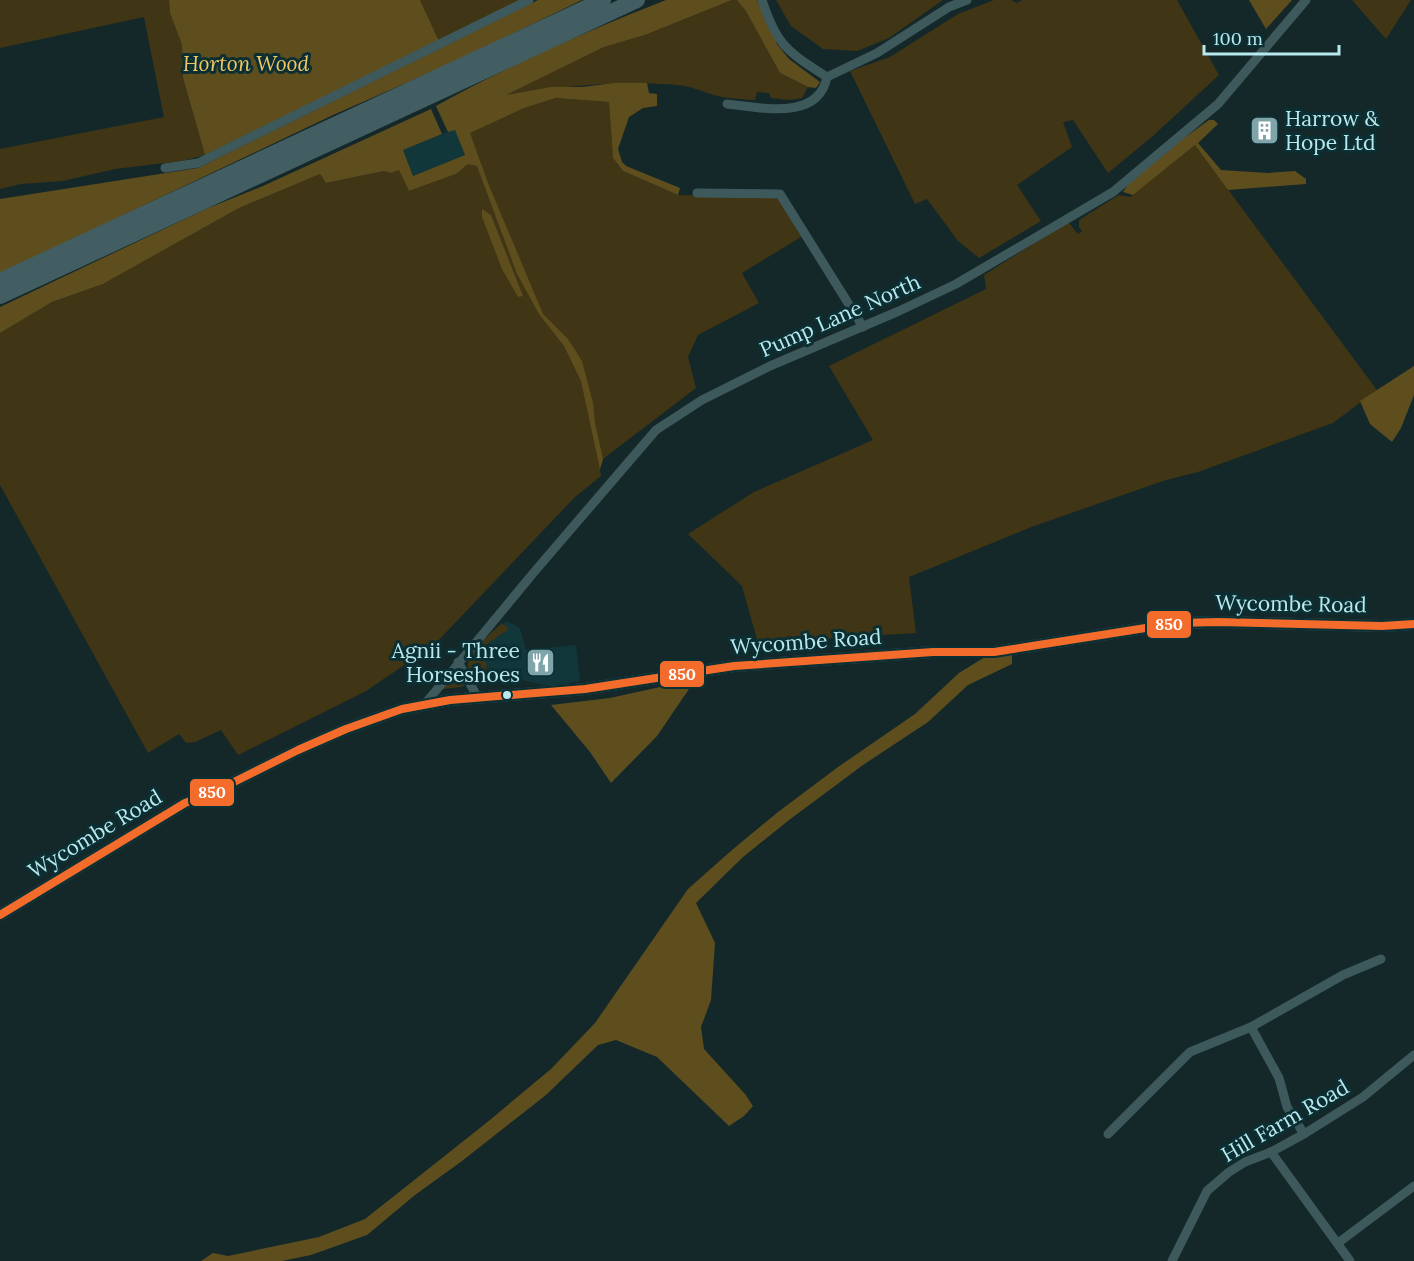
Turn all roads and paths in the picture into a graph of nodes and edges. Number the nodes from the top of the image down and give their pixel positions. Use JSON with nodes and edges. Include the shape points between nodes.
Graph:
{"nodes":[{"id":1,"x":529,"y":0,"type":"edge"},
{"id":2,"x":603,"y":0,"type":"edge"},
{"id":3,"x":637,"y":0,"type":"edge"},
{"id":4,"x":762,"y":0,"type":"edge"},
{"id":5,"x":967,"y":0,"type":"edge"},
{"id":6,"x":1306,"y":0,"type":"edge"},
{"id":7,"x":827,"y":77,"type":"junction"},
{"id":8,"x":727,"y":104,"type":"dead end"},
{"id":9,"x":165,"y":168,"type":"dead end"},
{"id":10,"x":697,"y":193,"type":"dead end"},
{"id":11,"x":0,"y":281,"type":"edge"},
{"id":12,"x":0,"y":296,"type":"edge"},
{"id":13,"x":863,"y":327,"type":"junction"},
{"id":14,"x":1414,"y":624,"type":"edge"},
{"id":15,"x":458,"y":662,"type":"junction"},
{"id":16,"x":478,"y":698,"type":"junction"},
{"id":17,"x":424,"y":705,"type":"junction"},
{"id":18,"x":0,"y":915,"type":"edge"},
{"id":19,"x":1377,"y":972,"type":"dead end"},
{"id":20,"x":1251,"y":1027,"type":"junction"},
{"id":21,"x":1414,"y":1055,"type":"edge"},
{"id":22,"x":1114,"y":1132,"type":"dead end"},
{"id":23,"x":1304,"y":1134,"type":"junction"},
{"id":24,"x":1270,"y":1152,"type":"junction"},
{"id":25,"x":1414,"y":1186,"type":"edge"},
{"id":26,"x":1338,"y":1242,"type":"junction"},
{"id":27,"x":1172,"y":1261,"type":"edge"},
{"id":28,"x":1350,"y":1261,"type":"edge"}],
"edges":[{"from":1,"to":9,"type":"street","via":[[198,163]]},
{"from":2,"to":11,"type":"highway"},
{"from":3,"to":12,"type":"highway"},
{"from":4,"to":7,"type":"street","via":[[779,40]]},
{"from":5,"to":7,"type":"street","via":[[877,54]]},
{"from":6,"to":13,"type":"street","name":"Pump Lane North","via":[[1218,104],[1113,192],[956,284]]},
{"from":7,"to":8,"type":"street","via":[[821,92],[795,108]]},
{"from":10,"to":13,"type":"street","via":[[780,194]]},
{"from":13,"to":15,"type":"street","name":"Pump Lane North","via":[[770,366],[702,400],[656,430]]},
{"from":14,"to":16,"type":"street","name":"Wycombe Road","via":[[1177,623],[994,652],[933,652],[734,666],[585,689]]},
{"from":15,"to":16,"type":"street"},
{"from":15,"to":17,"type":"street","name":"Pump Lane North"},
{"from":16,"to":17,"type":"street","name":"Wycombe Road"},
{"from":17,"to":18,"type":"street","name":"Wycombe Road","via":[[346,729],[185,803]]},
{"from":19,"to":20,"type":"street","via":[[1377,960],[1342,975],[1306,1001]]},
{"from":20,"to":22,"type":"street","via":[[1190,1052]]},
{"from":20,"to":23,"type":"street","via":[[1279,1078],[1287,1107]]},
{"from":21,"to":23,"type":"street","name":"Hill Farm Road","via":[[1363,1097]]},
{"from":23,"to":24,"type":"street","name":"Hill Farm Road"},
{"from":24,"to":26,"type":"street"},
{"from":24,"to":27,"type":"street","name":"Hill Farm Road","via":[[1245,1162],[1207,1191]]},
{"from":25,"to":26,"type":"street"},
{"from":26,"to":28,"type":"street"}]}
